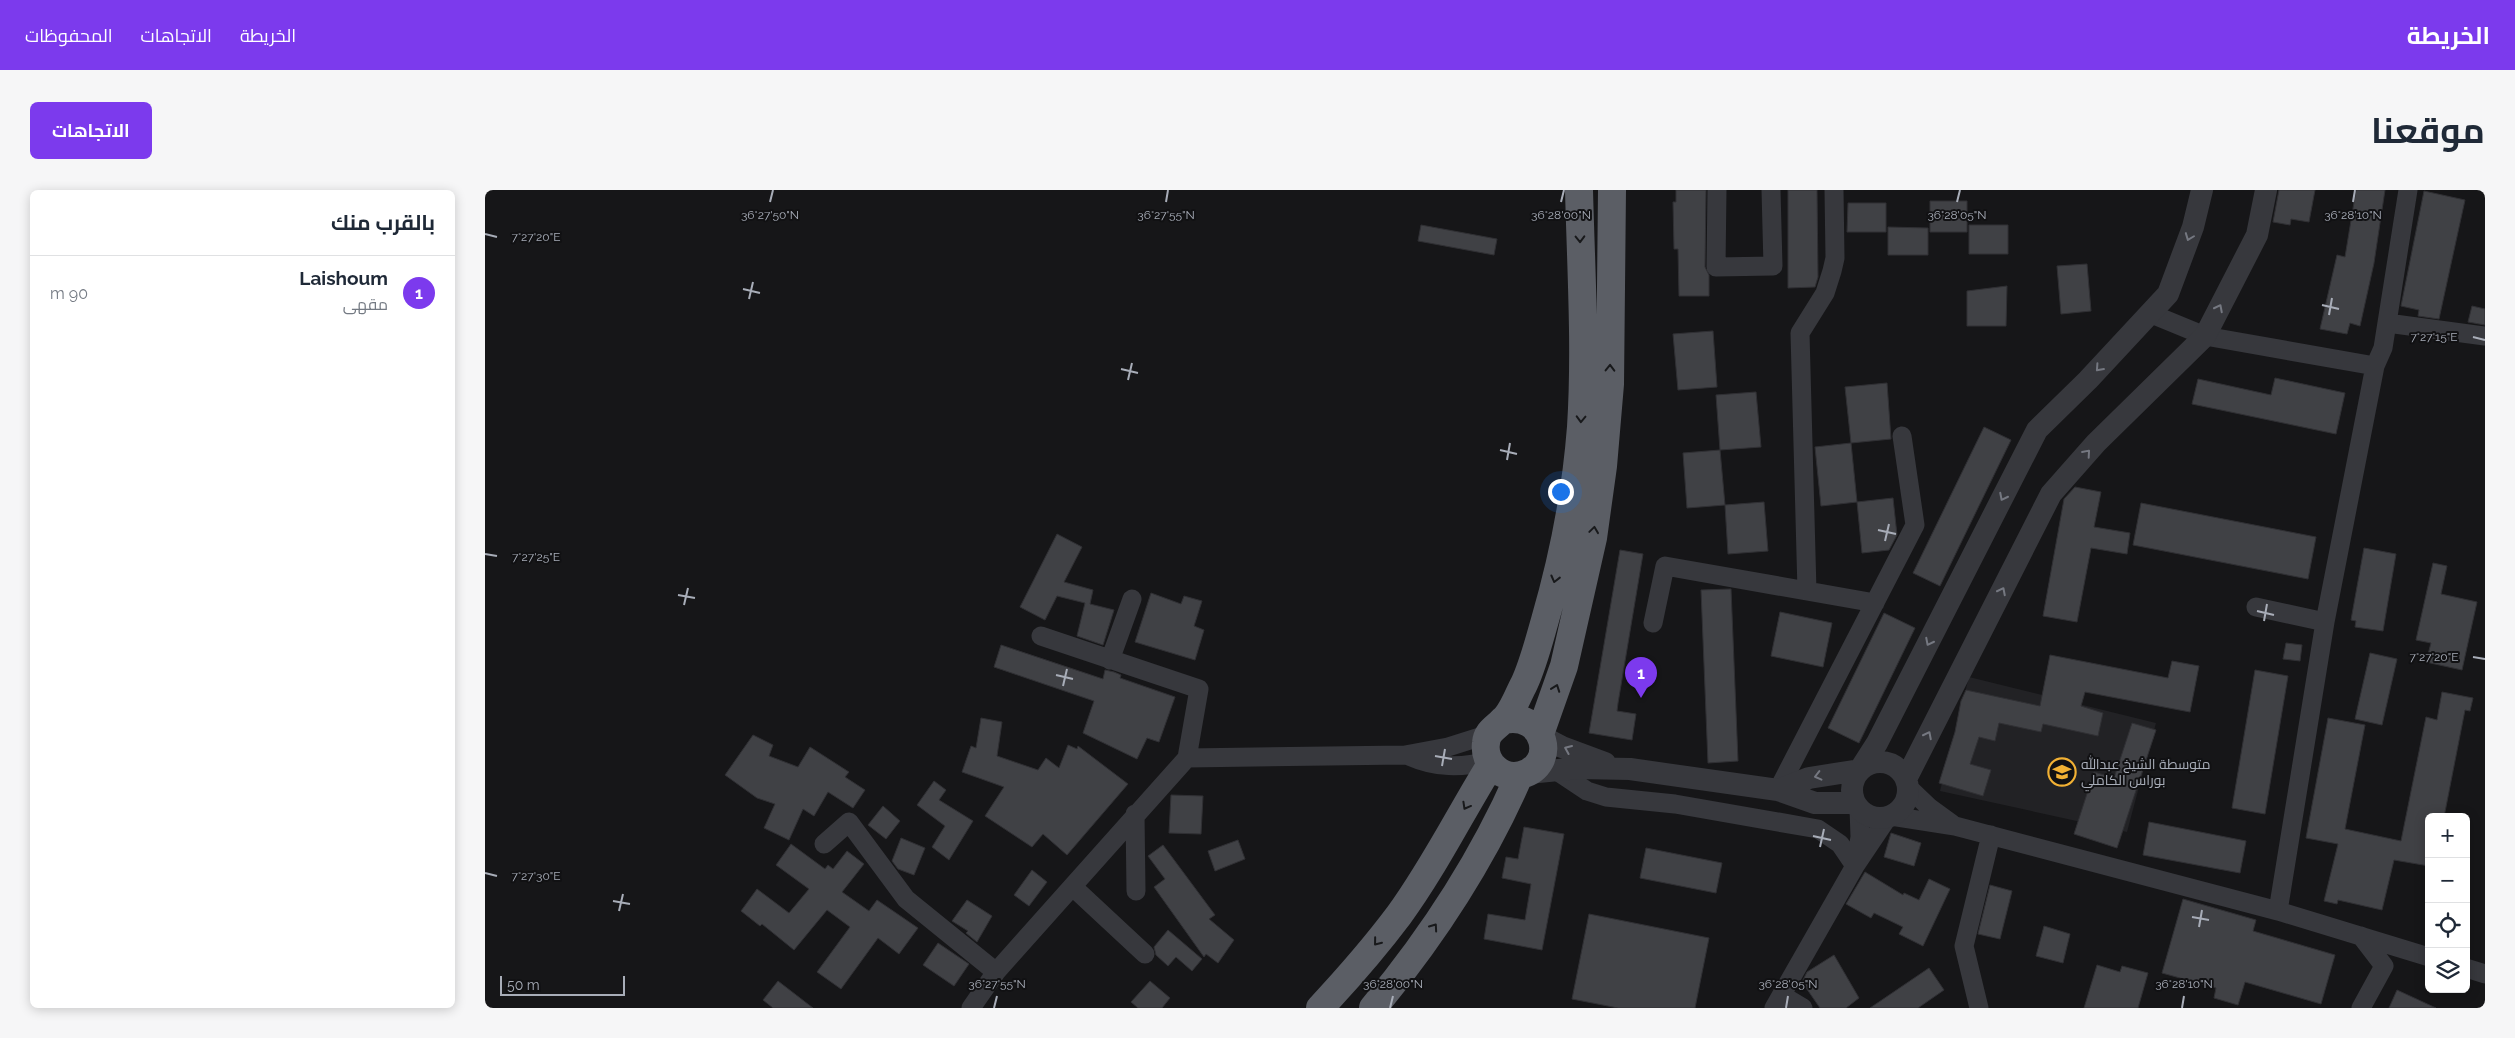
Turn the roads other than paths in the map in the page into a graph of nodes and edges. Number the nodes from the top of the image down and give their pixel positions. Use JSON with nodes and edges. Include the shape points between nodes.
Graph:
{"nodes":[{"id":1,"x":1579,"y":190,"type":"edge"},
{"id":2,"x":1612,"y":190,"type":"edge"},
{"id":3,"x":1717,"y":190,"type":"edge"},
{"id":4,"x":1771,"y":190,"type":"edge"},
{"id":5,"x":1834,"y":190,"type":"edge"},
{"id":6,"x":2202,"y":190,"type":"edge"},
{"id":7,"x":2266,"y":190,"type":"edge"},
{"id":8,"x":2408,"y":190,"type":"edge"},
{"id":9,"x":2149,"y":313,"type":"junction"},
{"id":10,"x":2387,"y":323,"type":"junction"},
{"id":11,"x":2205,"y":336,"type":"junction"},
{"id":12,"x":2485,"y":336,"type":"edge"},
{"id":13,"x":2375,"y":366,"type":"junction"},
{"id":14,"x":1901,"y":436,"type":"dead end"},
{"id":15,"x":1807,"y":591,"type":"junction"},
{"id":16,"x":1132,"y":598,"type":"dead end"},
{"id":17,"x":1875,"y":603,"type":"junction"},
{"id":18,"x":2256,"y":607,"type":"dead end"},
{"id":19,"x":2325,"y":622,"type":"junction"},
{"id":20,"x":1653,"y":623,"type":"dead end"},
{"id":21,"x":1041,"y":636,"type":"dead end"},
{"id":22,"x":1111,"y":660,"type":"junction"},
{"id":23,"x":1496,"y":727,"type":"junction"},
{"id":24,"x":1541,"y":735,"type":"junction"},
{"id":25,"x":1405,"y":755,"type":"junction"},
{"id":26,"x":1187,"y":758,"type":"junction"},
{"id":27,"x":1490,"y":763,"type":"junction"},
{"id":28,"x":1861,"y":769,"type":"junction"},
{"id":29,"x":1630,"y":770,"type":"junction"},
{"id":30,"x":1534,"y":773,"type":"junction"},
{"id":31,"x":1907,"y":783,"type":"junction"},
{"id":32,"x":1778,"y":790,"type":"junction"},
{"id":33,"x":1857,"y":806,"type":"junction"},
{"id":34,"x":1135,"y":814,"type":"junction"},
{"id":35,"x":1889,"y":816,"type":"junction"},
{"id":36,"x":1955,"y":826,"type":"junction"},
{"id":37,"x":1991,"y":835,"type":"junction"},
{"id":38,"x":824,"y":844,"type":"dead end"},
{"id":39,"x":1855,"y":866,"type":"junction"},
{"id":40,"x":1073,"y":887,"type":"junction"},
{"id":41,"x":1136,"y":891,"type":"dead end"},
{"id":42,"x":2277,"y":911,"type":"junction"},
{"id":43,"x":2361,"y":936,"type":"junction"},
{"id":44,"x":1145,"y":954,"type":"dead end"},
{"id":45,"x":2425,"y":956,"type":"edge"},
{"id":46,"x":2470,"y":969,"type":"edge"},
{"id":47,"x":996,"y":972,"type":"junction"},
{"id":48,"x":2485,"y":974,"type":"edge"},
{"id":49,"x":1778,"y":1002,"type":"edge"},
{"id":50,"x":971,"y":1008,"type":"edge"},
{"id":51,"x":1320,"y":1008,"type":"edge"},
{"id":52,"x":1373,"y":1008,"type":"edge"},
{"id":53,"x":1803,"y":1008,"type":"edge"},
{"id":54,"x":1979,"y":1008,"type":"edge"},
{"id":55,"x":2361,"y":1008,"type":"edge"}],
"edges":[{"from":1,"to":23,"type":"highway","one_way":true,"via":[[1583,362],[1581,428],[1573,490],[1564,546],[1545,620],[1524,683]]},
{"from":24,"to":2,"type":"highway","one_way":true,"via":[[1565,666],[1593,538],[1603,466],[1610,384]]},
{"from":3,"to":4,"type":"street","via":[[1715,267],[1773,266]]},
{"from":5,"to":15,"type":"street","via":[[1835,258],[1832,271],[1825,294],[1800,333]]},
{"from":6,"to":9,"type":"street","one_way":true,"via":[[2193,227],[2168,294]]},
{"from":11,"to":7,"type":"street","one_way":true,"via":[[2257,235]]},
{"from":8,"to":10,"type":"street"},
{"from":9,"to":11,"type":"street"},
{"from":9,"to":28,"type":"street","one_way":true,"via":[[2037,430]]},
{"from":10,"to":12,"type":"street"},
{"from":10,"to":13,"type":"street","via":[[2383,348]]},
{"from":11,"to":13,"type":"street"},
{"from":31,"to":11,"type":"street","one_way":true,"via":[[2051,494],[2096,443]]},
{"from":13,"to":19,"type":"street"},
{"from":14,"to":17,"type":"street","via":[[1915,525]]},
{"from":15,"to":17,"type":"street"},
{"from":15,"to":20,"type":"street","via":[[1665,566]]},
{"from":16,"to":22,"type":"street"},
{"from":17,"to":32,"type":"street"},
{"from":18,"to":19,"type":"street"},
{"from":19,"to":42,"type":"street"},
{"from":21,"to":22,"type":"street"},
{"from":22,"to":26,"type":"street","via":[[1199,689]]},
{"from":23,"to":24,"type":"highway","via":[[1521,719]]},
{"from":23,"to":25,"type":"street","via":[[1448,747]]},
{"from":23,"to":27,"type":"highway","via":[[1486,752]]},
{"from":29,"to":24,"type":"street","one_way":true,"via":[[1584,756]]},
{"from":24,"to":30,"type":"highway","via":[[1543,753]]},
{"from":25,"to":26,"type":"street"},
{"from":25,"to":27,"type":"street","via":[[1447,766]]},
{"from":26,"to":34,"type":"street"},
{"from":27,"to":30,"type":"highway","via":[[1498,772],[1508,776]]},
{"from":27,"to":51,"type":"highway","one_way":true,"via":[[1400,914]]},
{"from":28,"to":31,"type":"street","via":[[1869,764],[1887,762],[1901,771]]},
{"from":28,"to":32,"type":"street","one_way":true,"via":[[1818,776]]},
{"from":28,"to":33,"type":"street","via":[[1852,786]]},
{"from":29,"to":30,"type":"street"},
{"from":29,"to":32,"type":"street"},
{"from":30,"to":39,"type":"street","via":[[1606,797],[1675,804],[1818,829],[1840,844]]},
{"from":52,"to":30,"type":"highway","one_way":true,"via":[[1406,969]]},
{"from":31,"to":35,"type":"street","via":[[1904,804]]},
{"from":31,"to":36,"type":"street","via":[[1930,808]]},
{"from":32,"to":33,"type":"street","via":[[1815,803]]},
{"from":33,"to":35,"type":"street","via":[[1869,816]]},
{"from":33,"to":39,"type":"street","via":[[1860,838]]},
{"from":34,"to":40,"type":"street"},
{"from":34,"to":41,"type":"street"},
{"from":35,"to":36,"type":"street"},
{"from":35,"to":39,"type":"street"},
{"from":36,"to":37,"type":"street"},
{"from":37,"to":42,"type":"street"},
{"from":37,"to":54,"type":"street","via":[[1964,946]]},
{"from":38,"to":47,"type":"street","via":[[849,822],[906,899]]},
{"from":39,"to":49,"type":"street"},
{"from":40,"to":44,"type":"street"},
{"from":40,"to":47,"type":"street"},
{"from":42,"to":43,"type":"street"},
{"from":43,"to":45,"type":"street"},
{"from":43,"to":55,"type":"street","via":[[2384,966]]},
{"from":46,"to":48,"type":"street"},
{"from":47,"to":50,"type":"street"},
{"from":49,"to":53,"type":"street"}]}
